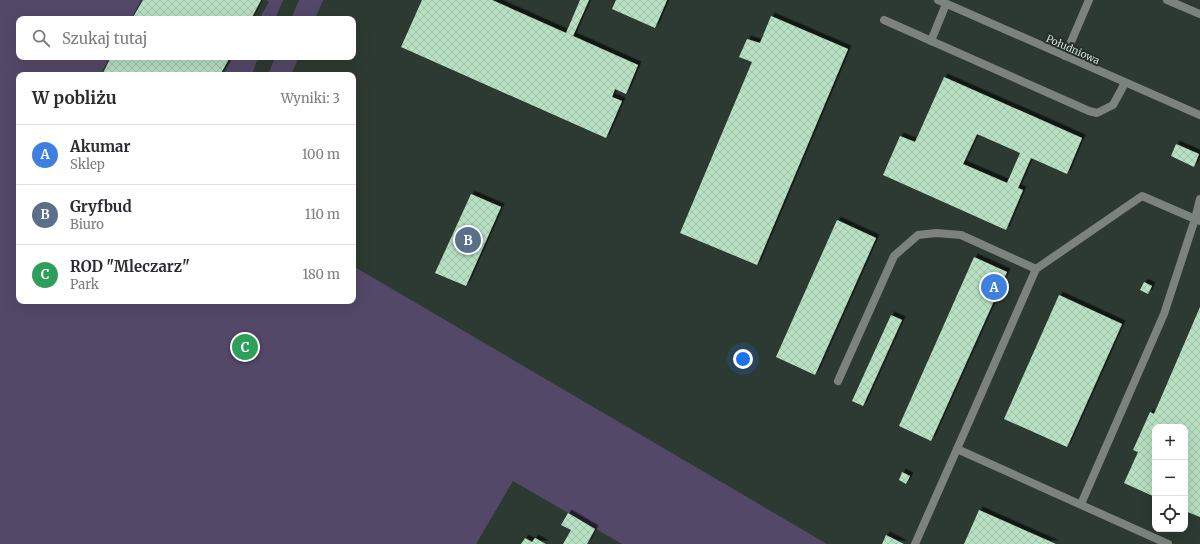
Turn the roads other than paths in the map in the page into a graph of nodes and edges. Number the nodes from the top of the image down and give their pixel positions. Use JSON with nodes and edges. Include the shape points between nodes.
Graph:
{"nodes":[{"id":1,"x":938,"y":0,"type":"edge"},
{"id":2,"x":1089,"y":0,"type":"edge"},
{"id":3,"x":1168,"y":0,"type":"edge"},
{"id":4,"x":946,"y":4,"type":"junction"},
{"id":5,"x":1200,"y":14,"type":"edge"},
{"id":6,"x":884,"y":20,"type":"dead end"},
{"id":7,"x":931,"y":40,"type":"junction"},
{"id":8,"x":1065,"y":56,"type":"junction"},
{"id":9,"x":1125,"y":83,"type":"junction"},
{"id":10,"x":1200,"y":115,"type":"edge"},
{"id":11,"x":1200,"y":198,"type":"edge"},
{"id":12,"x":1197,"y":220,"type":"edge"},
{"id":13,"x":1036,"y":269,"type":"junction"},
{"id":14,"x":838,"y":381,"type":"dead end"},
{"id":15,"x":958,"y":449,"type":"junction"},
{"id":16,"x":1081,"y":504,"type":"junction"},
{"id":17,"x":915,"y":544,"type":"edge"},
{"id":18,"x":1168,"y":544,"type":"edge"}],
"edges":[{"from":1,"to":4,"type":"street","name":"Południowa"},
{"from":2,"to":8,"type":"street"},
{"from":3,"to":5,"type":"street"},
{"from":4,"to":7,"type":"street"},
{"from":4,"to":8,"type":"street","name":"Południowa"},
{"from":6,"to":7,"type":"street"},
{"from":7,"to":9,"type":"street","via":[[1097,113],[1113,105]]},
{"from":8,"to":9,"type":"street","name":"Południowa"},
{"from":9,"to":10,"type":"street","name":"Południowa"},
{"from":11,"to":12,"type":"street"},
{"from":12,"to":13,"type":"street","via":[[1142,196]]},
{"from":12,"to":16,"type":"street","via":[[1164,314]]},
{"from":13,"to":14,"type":"street","via":[[961,235],[918,235],[894,256]]},
{"from":13,"to":15,"type":"street"},
{"from":15,"to":16,"type":"street"},
{"from":15,"to":17,"type":"street"},
{"from":16,"to":18,"type":"street"}]}
